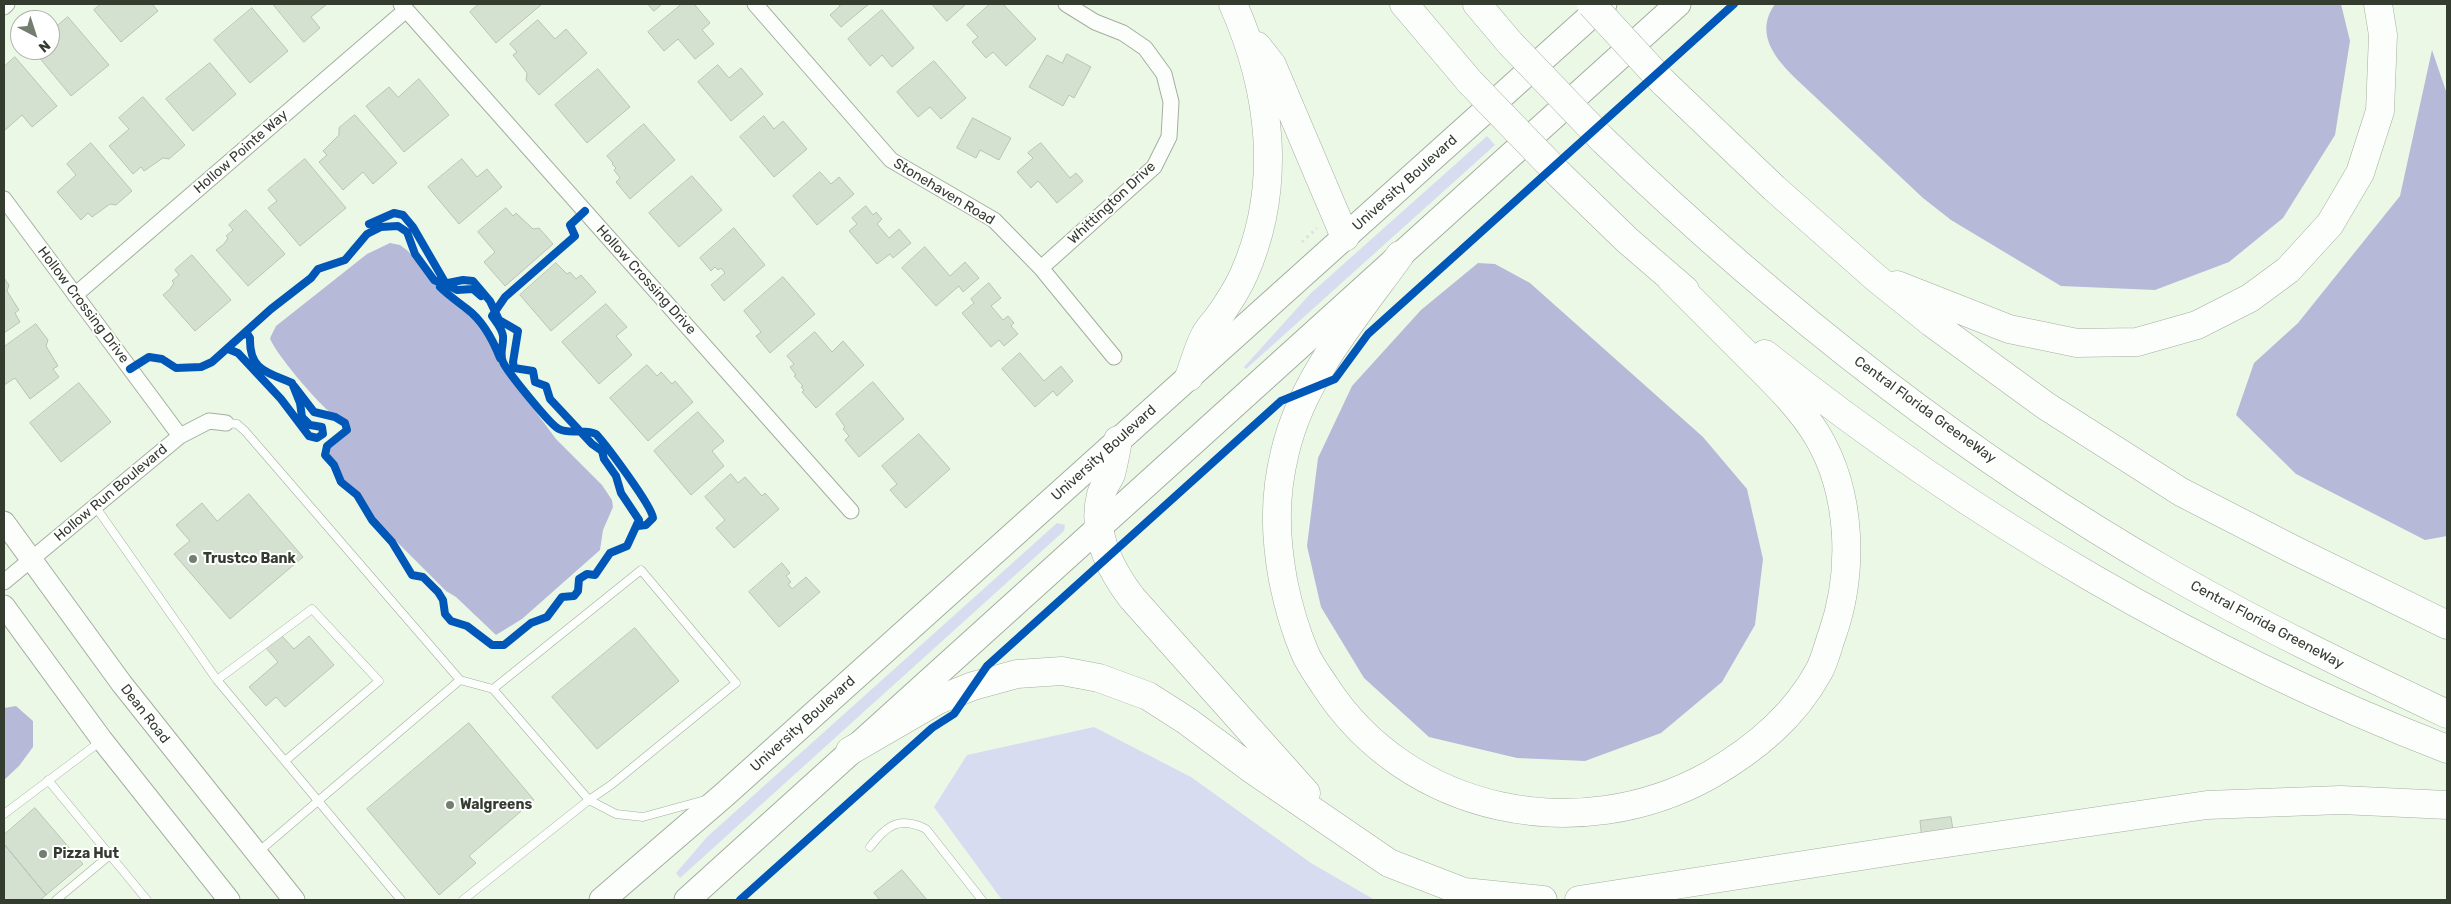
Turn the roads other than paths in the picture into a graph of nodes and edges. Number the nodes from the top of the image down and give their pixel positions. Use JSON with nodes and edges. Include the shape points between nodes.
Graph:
{"nodes":[{"id":1,"x":8,"y":4,"type":"edge"},
{"id":2,"x":755,"y":4,"type":"edge"},
{"id":3,"x":1066,"y":4,"type":"edge"},
{"id":4,"x":1233,"y":4,"type":"edge"},
{"id":5,"x":1404,"y":4,"type":"edge"},
{"id":6,"x":1477,"y":4,"type":"edge"},
{"id":7,"x":1591,"y":4,"type":"edge"},
{"id":8,"x":1604,"y":4,"type":"edge"},
{"id":9,"x":1678,"y":4,"type":"edge"},
{"id":10,"x":2378,"y":4,"type":"edge"},
{"id":11,"x":4,"y":7,"type":"edge"},
{"id":12,"x":404,"y":7,"type":"edge"},
{"id":13,"x":1245,"y":31,"type":"junction"},
{"id":14,"x":4,"y":199,"type":"edge"},
{"id":15,"x":1345,"y":237,"type":"junction"},
{"id":16,"x":1400,"y":255,"type":"junction"},
{"id":17,"x":1041,"y":268,"type":"junction"},
{"id":18,"x":1876,"y":278,"type":"junction"},
{"id":19,"x":1671,"y":279,"type":"junction"},
{"id":20,"x":75,"y":295,"type":"junction"},
{"id":21,"x":1114,"y":356,"type":"dead end"},
{"id":22,"x":1189,"y":377,"type":"junction"},
{"id":23,"x":226,"y":423,"type":"joint"},
{"id":24,"x":180,"y":436,"type":"junction"},
{"id":25,"x":1118,"y":440,"type":"junction"},
{"id":26,"x":95,"y":506,"type":"junction"},
{"id":27,"x":851,"y":511,"type":"dead end"},
{"id":28,"x":4,"y":522,"type":"edge"},
{"id":29,"x":1099,"y":526,"type":"junction"},
{"id":30,"x":31,"y":559,"type":"junction"},
{"id":31,"x":4,"y":582,"type":"edge"},
{"id":32,"x":4,"y":606,"type":"edge"},
{"id":33,"x":2447,"y":624,"type":"edge"},
{"id":34,"x":217,"y":680,"type":"junction"},
{"id":35,"x":460,"y":680,"type":"junction"},
{"id":36,"x":493,"y":689,"type":"junction"},
{"id":37,"x":2447,"y":714,"type":"edge"},
{"id":38,"x":102,"y":740,"type":"junction"},
{"id":39,"x":2447,"y":749,"type":"edge"},
{"id":40,"x":850,"y":751,"type":"junction"},
{"id":41,"x":284,"y":761,"type":"junction"},
{"id":42,"x":48,"y":780,"type":"junction"},
{"id":43,"x":724,"y":795,"type":"junction"},
{"id":44,"x":590,"y":800,"type":"junction"},
{"id":45,"x":319,"y":802,"type":"junction"},
{"id":46,"x":2447,"y":805,"type":"edge"},
{"id":47,"x":4,"y":814,"type":"edge"},
{"id":48,"x":1332,"y":823,"type":"junction"},
{"id":49,"x":870,"y":848,"type":"dead end"},
{"id":50,"x":256,"y":854,"type":"junction"},
{"id":51,"x":110,"y":855,"type":"junction"},
{"id":52,"x":56,"y":900,"type":"edge"},
{"id":53,"x":147,"y":900,"type":"edge"},
{"id":54,"x":229,"y":900,"type":"edge"},
{"id":55,"x":294,"y":900,"type":"edge"},
{"id":56,"x":402,"y":900,"type":"edge"},
{"id":57,"x":463,"y":900,"type":"edge"},
{"id":58,"x":602,"y":900,"type":"edge"},
{"id":59,"x":687,"y":900,"type":"edge"},
{"id":60,"x":982,"y":900,"type":"edge"},
{"id":61,"x":1544,"y":900,"type":"edge"},
{"id":62,"x":1579,"y":900,"type":"edge"}],
"edges":[{"from":1,"to":11,"type":"street"},
{"from":2,"to":17,"type":"street","name":"Stonehaven Road","via":[[891,160],[994,220]]},
{"from":3,"to":17,"type":"street","name":"Whittington Drive","via":[[1145,48],[1164,74],[1171,102],[1169,137],[1154,167]]},
{"from":4,"to":13,"type":"highway"},
{"from":5,"to":19,"type":"highway","bridge":true,"via":[[1470,82],[1558,174]]},
{"from":6,"to":37,"type":"highway","name":"Central Florida GreeneWay","bridge":true,"via":[[1602,139],[1682,216],[1785,304],[1874,374],[2011,473],[2165,570],[2324,656]]},
{"from":7,"to":18,"type":"highway","bridge":true,"via":[[1663,82],[1774,188]]},
{"from":8,"to":15,"type":"main road","name":"University Boulevard"},
{"from":9,"to":16,"type":"main road"},
{"from":10,"to":18,"type":"highway","via":[[2383,35],[2380,111],[2360,174],[2330,224],[2288,270],[2250,298],[2196,325],[2138,342],[2077,344],[2009,329]]},
{"from":12,"to":20,"type":"street","name":"Hollow Pointe Way"},
{"from":12,"to":27,"type":"street","name":"Hollow Crossing Drive"},
{"from":13,"to":15,"type":"highway","via":[[1272,65]]},
{"from":13,"to":22,"type":"highway","via":[[1267,118],[1267,198],[1244,274],[1227,305],[1205,334]]},
{"from":14,"to":20,"type":"street","name":"Hollow Crossing Drive"},
{"from":15,"to":22,"type":"main road","name":"University Boulevard"},
{"from":16,"to":19,"type":"highway","via":[[1307,390],[1285,449],[1277,495],[1276,544],[1288,603],[1306,656],[1340,709],[1367,738],[1418,774],[1464,796],[1518,811],[1571,814],[1626,807],[1681,791],[1743,756],[1784,720],[1819,670],[1839,616],[1847,553],[1840,493],[1830,461],[1816,434],[1796,407]]},
{"from":16,"to":29,"type":"main road"},
{"from":17,"to":21,"type":"street","name":"Stonehaven Road"},
{"from":18,"to":33,"type":"highway","via":[[2046,406],[2181,492],[2292,550]]},
{"from":19,"to":39,"type":"highway","via":[[1813,392],[1949,489],[2105,586],[2222,648],[2388,726]]},
{"from":20,"to":24,"type":"street","name":"Hollow Crossing Drive"},
{"from":22,"to":25,"type":"main road","name":"University Boulevard"},
{"from":23,"to":24,"type":"street","name":"Hollow Run Boulevard","via":[[209,421]]},
{"from":23,"to":35,"type":"lane","via":[[237,424],[244,431]]},
{"from":24,"to":26,"type":"street","name":"Hollow Run Boulevard"},
{"from":25,"to":29,"type":"highway","via":[[1110,476],[1100,497]]},
{"from":25,"to":43,"type":"main road","name":"University Boulevard"},
{"from":26,"to":30,"type":"street","name":"Hollow Run Boulevard"},
{"from":26,"to":34,"type":"lane"},
{"from":28,"to":30,"type":"main road","name":"Dean Road"},
{"from":29,"to":40,"type":"main road"},
{"from":29,"to":48,"type":"highway","via":[[1106,559],[1117,579]]},
{"from":30,"to":31,"type":"street","name":"Hollow Run Boulevard"},
{"from":30,"to":50,"type":"main road","name":"Dean Road","via":[[122,684]]},
{"from":32,"to":38,"type":"main road"},
{"from":34,"to":41,"type":"lane"},
{"from":34,"to":41,"type":"lane","via":[[312,609],[379,682]]},
{"from":35,"to":36,"type":"lane"},
{"from":35,"to":45,"type":"lane"},
{"from":36,"to":44,"type":"lane"},
{"from":36,"to":44,"type":"lane","via":[[642,570],[736,683]]},
{"from":38,"to":42,"type":"lane"},
{"from":38,"to":54,"type":"main road"},
{"from":40,"to":48,"type":"highway","via":[[938,700],[973,686],[1017,674],[1062,671],[1100,678],[1148,696]]},
{"from":40,"to":59,"type":"main road"},
{"from":41,"to":45,"type":"lane"},
{"from":42,"to":47,"type":"lane"},
{"from":42,"to":51,"type":"lane"},
{"from":43,"to":44,"type":"lane","via":[[643,816],[616,814]]},
{"from":43,"to":58,"type":"main road","name":"University Boulevard"},
{"from":44,"to":57,"type":"lane"},
{"from":45,"to":50,"type":"lane"},
{"from":45,"to":56,"type":"lane"},
{"from":46,"to":62,"type":"highway","via":[[2341,800],[2207,805]]},
{"from":48,"to":61,"type":"highway","via":[[1389,863],[1464,892]]},
{"from":49,"to":60,"type":"lane","via":[[892,824],[916,824],[926,829]]},
{"from":50,"to":55,"type":"main road","name":"Dean Road"},
{"from":51,"to":52,"type":"lane"},
{"from":51,"to":53,"type":"lane"}]}
